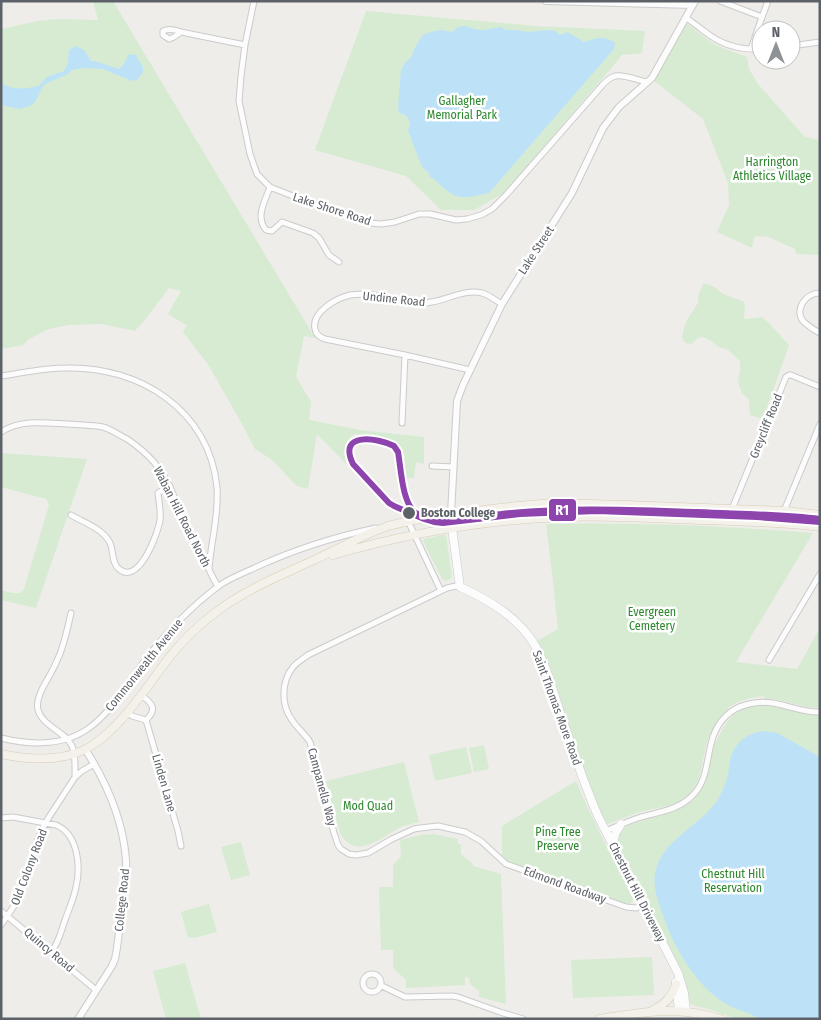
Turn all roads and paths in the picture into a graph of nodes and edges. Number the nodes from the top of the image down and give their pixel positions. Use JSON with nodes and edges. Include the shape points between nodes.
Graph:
{"nodes":[{"id":1,"x":254,"y":1,"type":"edge"},
{"id":2,"x":546,"y":1,"type":"edge"},
{"id":3,"x":720,"y":1,"type":"edge"},
{"id":4,"x":768,"y":1,"type":"edge"},
{"id":5,"x":694,"y":3,"type":"edge"},
{"id":6,"x":762,"y":17,"type":"junction"},
{"id":7,"x":686,"y":18,"type":"junction"},
{"id":8,"x":761,"y":20,"type":"edge"},
{"id":9,"x":181,"y":32,"type":"dead end"},
{"id":10,"x":820,"y":42,"type":"edge"},
{"id":11,"x":245,"y":44,"type":"junction"},
{"id":12,"x":801,"y":45,"type":"edge"},
{"id":13,"x":751,"y":50,"type":"edge"},
{"id":14,"x":647,"y":82,"type":"junction"},
{"id":15,"x":270,"y":187,"type":"junction"},
{"id":16,"x":338,"y":262,"type":"dead end"},
{"id":17,"x":820,"y":293,"type":"edge"},
{"id":18,"x":502,"y":304,"type":"junction"},
{"id":19,"x":820,"y":333,"type":"edge"},
{"id":20,"x":405,"y":355,"type":"junction"},
{"id":21,"x":470,"y":370,"type":"junction"},
{"id":22,"x":1,"y":376,"type":"edge"},
{"id":23,"x":820,"y":387,"type":"edge"},
{"id":24,"x":402,"y":423,"type":"dead end"},
{"id":25,"x":820,"y":424,"type":"edge"},
{"id":26,"x":1,"y":432,"type":"edge"},
{"id":27,"x":432,"y":466,"type":"dead end"},
{"id":28,"x":454,"y":467,"type":"junction"},
{"id":29,"x":170,"y":486,"type":"junction"},
{"id":30,"x":732,"y":509,"type":"junction"},
{"id":31,"x":757,"y":510,"type":"junction"},
{"id":32,"x":784,"y":511,"type":"junction"},
{"id":33,"x":452,"y":514,"type":"junction"},
{"id":34,"x":820,"y":514,"type":"edge"},
{"id":35,"x":71,"y":515,"type":"dead end"},
{"id":36,"x":408,"y":522,"type":"junction"},
{"id":37,"x":757,"y":522,"type":"junction"},
{"id":38,"x":394,"y":524,"type":"junction"},
{"id":39,"x":820,"y":527,"type":"edge"},
{"id":40,"x":452,"y":528,"type":"junction"},
{"id":41,"x":414,"y":534,"type":"junction"},
{"id":42,"x":316,"y":560,"type":"junction"},
{"id":43,"x":209,"y":568,"type":"junction"},
{"id":44,"x":820,"y":574,"type":"edge"},
{"id":45,"x":218,"y":586,"type":"junction"},
{"id":46,"x":460,"y":587,"type":"junction"},
{"id":47,"x":441,"y":591,"type":"junction"},
{"id":48,"x":72,"y":613,"type":"dead end"},
{"id":49,"x":769,"y":660,"type":"dead end"},
{"id":50,"x":141,"y":695,"type":"junction"},
{"id":51,"x":127,"y":712,"type":"junction"},
{"id":52,"x":820,"y":712,"type":"edge"},
{"id":53,"x":146,"y":720,"type":"junction"},
{"id":54,"x":1,"y":738,"type":"edge"},
{"id":55,"x":67,"y":739,"type":"junction"},
{"id":56,"x":85,"y":750,"type":"junction"},
{"id":57,"x":74,"y":753,"type":"junction"},
{"id":58,"x":1,"y":754,"type":"edge"},
{"id":59,"x":94,"y":764,"type":"junction"},
{"id":60,"x":75,"y":777,"type":"junction"},
{"id":61,"x":1,"y":818,"type":"edge"},
{"id":62,"x":46,"y":822,"type":"junction"},
{"id":63,"x":621,"y":824,"type":"junction"},
{"id":64,"x":606,"y":831,"type":"junction"},
{"id":65,"x":181,"y":846,"type":"dead end"},
{"id":66,"x":613,"y":846,"type":"junction"},
{"id":67,"x":491,"y":851,"type":"joint"},
{"id":68,"x":643,"y":905,"type":"junction"},
{"id":69,"x":1,"y":911,"type":"edge"},
{"id":70,"x":8,"y":916,"type":"junction"},
{"id":71,"x":1,"y":925,"type":"edge"},
{"id":72,"x":52,"y":952,"type":"junction"},
{"id":73,"x":673,"y":962,"type":"junction"},
{"id":74,"x":676,"y":984,"type":"junction"},
{"id":75,"x":382,"y":986,"type":"dead end"},
{"id":76,"x":96,"y":990,"type":"junction"},
{"id":77,"x":651,"y":1011,"type":"junction"},
{"id":78,"x":500,"y":1012,"type":"junction"},
{"id":79,"x":682,"y":1012,"type":"junction"},
{"id":80,"x":78,"y":1019,"type":"edge"},
{"id":81,"x":506,"y":1019,"type":"edge"},
{"id":82,"x":522,"y":1019,"type":"edge"},
{"id":83,"x":599,"y":1019,"type":"edge"},
{"id":84,"x":721,"y":1019,"type":"edge"}],
"edges":[{"from":1,"to":11,"type":"street"},
{"from":2,"to":5,"type":"street"},
{"from":3,"to":6,"type":"street"},
{"from":4,"to":6,"type":"street"},
{"from":5,"to":7,"type":"street","name":"Lake Street"},
{"from":6,"to":8,"type":"street"},
{"from":7,"to":13,"type":"street","via":[[721,42]]},
{"from":7,"to":14,"type":"street","name":"Lake Street"},
{"from":9,"to":11,"type":"street"},
{"from":10,"to":12,"type":"street"},
{"from":11,"to":15,"type":"street","via":[[240,87],[241,113],[257,174]]},
{"from":14,"to":15,"type":"street","name":"Lake Shore Road","via":[[615,76],[608,80],[508,194],[481,215],[467,219],[419,214],[395,222],[371,223]]},
{"from":14,"to":18,"type":"street","name":"Lake Street","via":[[603,128],[572,193]]},
{"from":15,"to":16,"type":"street","via":[[260,217],[262,226],[272,231],[282,222],[313,233],[320,238],[329,256]]},
{"from":17,"to":19,"type":"street","via":[[804,300],[800,312],[802,320]]},
{"from":18,"to":20,"type":"street","name":"Undine Road","via":[[478,292],[426,303],[354,295],[329,304],[314,324],[318,336],[323,339]]},
{"from":18,"to":21,"type":"street","name":"Lake Street"},
{"from":20,"to":21,"type":"street","name":"Undine Road"},
{"from":20,"to":24,"type":"street"},
{"from":21,"to":28,"type":"street","name":"Lake Street","via":[[457,401]]},
{"from":22,"to":43,"type":"street","via":[[65,368],[116,373],[172,402],[192,422],[211,460],[217,507]]},
{"from":23,"to":30,"type":"street","name":"Greycliff Road","via":[[791,375],[785,379]]},
{"from":25,"to":32,"type":"street"},
{"from":26,"to":29,"type":"street","name":"Waban Hill Road North","via":[[18,424],[38,422],[104,428],[125,438],[150,457]]},
{"from":27,"to":28,"type":"street"},
{"from":28,"to":33,"type":"street","name":"Lake Street"},
{"from":29,"to":35,"type":"street","via":[[158,494],[160,518],[151,547],[140,564],[129,572],[123,572],[117,566],[106,537]]},
{"from":29,"to":43,"type":"street","name":"Waban Hill Road North","via":[[182,519]]},
{"from":30,"to":31,"type":"main road","name":"Commonwealth Avenue"},
{"from":30,"to":33,"type":"main road","name":"Commonwealth Avenue","via":[[554,503]]},
{"from":31,"to":32,"type":"main road","name":"Commonwealth Avenue"},
{"from":31,"to":37,"type":"main road"},
{"from":32,"to":34,"type":"main road","name":"Commonwealth Avenue"},
{"from":33,"to":36,"type":"main road","name":"Commonwealth Avenue"},
{"from":33,"to":40,"type":"main road","name":"Lake Street"},
{"from":36,"to":38,"type":"main road","name":"Commonwealth Avenue"},
{"from":36,"to":41,"type":"street"},
{"from":37,"to":39,"type":"main road","name":"Commonwealth Avenue"},
{"from":37,"to":40,"type":"main road","name":"Commonwealth Avenue","via":[[579,516]]},
{"from":38,"to":42,"type":"main road","name":"Commonwealth Avenue"},
{"from":38,"to":45,"type":"street","name":"Commonwealth Avenue","via":[[293,551]]},
{"from":40,"to":41,"type":"main road","name":"Commonwealth Avenue"},
{"from":40,"to":46,"type":"main road"},
{"from":41,"to":42,"type":"main road","name":"Commonwealth Avenue"},
{"from":41,"to":47,"type":"street"},
{"from":42,"to":50,"type":"main road","name":"Commonwealth Avenue","via":[[253,588],[216,611],[178,646]]},
{"from":43,"to":45,"type":"street","name":"Waban Hill Road North"},
{"from":44,"to":49,"type":"street"},
{"from":45,"to":55,"type":"street","name":"Commonwealth Avenue","via":[[178,621],[95,724]]},
{"from":46,"to":47,"type":"street","name":"Campanella Way"},
{"from":46,"to":64,"type":"main road","name":"Saint Thomas More Road","via":[[508,615],[535,645],[581,775]]},
{"from":47,"to":67,"type":"street","name":"Campanella Way","via":[[298,662],[286,680],[283,693],[286,710],[310,742],[336,840],[349,854],[368,853],[414,829],[438,826],[465,832]]},
{"from":48,"to":55,"type":"street","via":[[38,706],[45,721]]},
{"from":50,"to":51,"type":"main road","name":"Commonwealth Avenue"},
{"from":50,"to":53,"type":"street","via":[[154,710]]},
{"from":51,"to":53,"type":"street"},
{"from":51,"to":56,"type":"main road","name":"Commonwealth Avenue","via":[[102,739]]},
{"from":52,"to":63,"type":"street","name":"Chestnut Hill Driveway","via":[[764,702],[737,708],[714,731],[702,780],[694,795],[674,808]]},
{"from":53,"to":65,"type":"street","name":"Linden Lane"},
{"from":54,"to":55,"type":"street","name":"Commonwealth Avenue","via":[[34,743]]},
{"from":55,"to":57,"type":"street"},
{"from":56,"to":57,"type":"main road","name":"Commonwealth Avenue"},
{"from":56,"to":59,"type":"street","name":"College Road"},
{"from":57,"to":58,"type":"main road","name":"Commonwealth Avenue","via":[[42,759]]},
{"from":57,"to":60,"type":"street"},
{"from":59,"to":60,"type":"street","name":"Old Colony Road"},
{"from":59,"to":76,"type":"street","name":"College Road","via":[[116,810],[126,865],[115,959]]},
{"from":60,"to":62,"type":"street","name":"Old Colony Road"},
{"from":61,"to":62,"type":"street"},
{"from":62,"to":70,"type":"street","name":"Old Colony Road"},
{"from":62,"to":72,"type":"street","via":[[68,833],[78,864],[74,894]]},
{"from":63,"to":64,"type":"street","name":"Chestnut Hill Driveway"},
{"from":63,"to":66,"type":"main road"},
{"from":64,"to":66,"type":"main road","name":"Chestnut Hill Driveway"},
{"from":66,"to":68,"type":"main road","name":"Chestnut Hill Driveway"},
{"from":67,"to":68,"type":"street","name":"Edmond Roadway","via":[[506,864],[626,907]]},
{"from":68,"to":73,"type":"main road","name":"Chestnut Hill Driveway"},
{"from":69,"to":70,"type":"street","name":"Quincy Road"},
{"from":70,"to":71,"type":"street","name":"Old Colony Road"},
{"from":70,"to":72,"type":"street","name":"Quincy Road"},
{"from":72,"to":76,"type":"street","name":"Quincy Road"},
{"from":73,"to":74,"type":"main road","name":"Chestnut Hill Driveway"},
{"from":73,"to":79,"type":"main road","name":"Chestnut Hill Driveway","via":[[682,986]]},
{"from":74,"to":77,"type":"main road","via":[[668,1000]]},
{"from":74,"to":79,"type":"main road","name":"Chestnut Hill Driveway"},
{"from":75,"to":78,"type":"street","via":[[405,997],[455,996]]},
{"from":76,"to":80,"type":"street","name":"College Road"},
{"from":77,"to":79,"type":"main road"},
{"from":77,"to":83,"type":"main road"},
{"from":78,"to":81,"type":"street"},
{"from":78,"to":82,"type":"street"},
{"from":79,"to":84,"type":"main road"}]}
